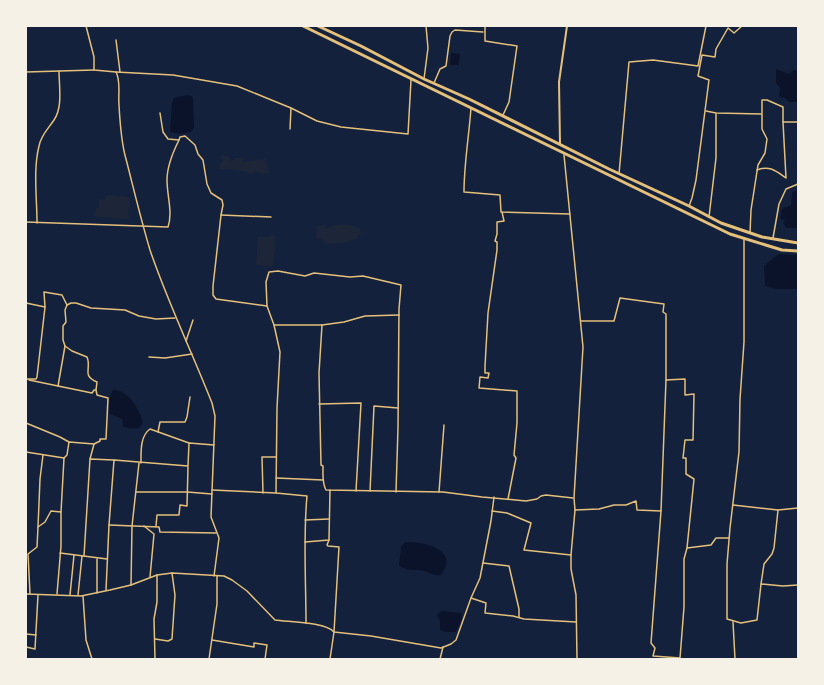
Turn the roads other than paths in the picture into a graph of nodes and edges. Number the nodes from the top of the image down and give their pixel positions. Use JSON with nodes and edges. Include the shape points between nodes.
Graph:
{"nodes":[{"id":1,"x":86,"y":26,"type":"edge"},
{"id":2,"x":303,"y":26,"type":"edge"},
{"id":3,"x":318,"y":26,"type":"edge"},
{"id":4,"x":426,"y":26,"type":"edge"},
{"id":5,"x":485,"y":26,"type":"edge"},
{"id":6,"x":567,"y":26,"type":"edge"},
{"id":7,"x":706,"y":26,"type":"edge"},
{"id":8,"x":742,"y":26,"type":"edge"},
{"id":9,"x":322,"y":27,"type":"edge"},
{"id":10,"x":727,"y":27,"type":"edge"},
{"id":11,"x":484,"y":32,"type":"junction"},
{"id":12,"x":116,"y":40,"type":"dead end"},
{"id":13,"x":94,"y":70,"type":"junction"},
{"id":14,"x":59,"y":71,"type":"junction"},
{"id":15,"x":26,"y":72,"type":"edge"},
{"id":16,"x":116,"y":72,"type":"junction"},
{"id":17,"x":120,"y":72,"type":"junction"},
{"id":18,"x":411,"y":79,"type":"junction"},
{"id":19,"x":424,"y":79,"type":"junction"},
{"id":20,"x":434,"y":83,"type":"junction"},
{"id":21,"x":471,"y":107,"type":"junction"},
{"id":22,"x":291,"y":108,"type":"junction"},
{"id":23,"x":706,"y":111,"type":"junction"},
{"id":24,"x":160,"y":113,"type":"dead end"},
{"id":25,"x":716,"y":113,"type":"junction"},
{"id":26,"x":762,"y":114,"type":"junction"},
{"id":27,"x":502,"y":117,"type":"junction"},
{"id":28,"x":783,"y":122,"type":"junction"},
{"id":29,"x":798,"y":122,"type":"edge"},
{"id":30,"x":290,"y":129,"type":"dead end"},
{"id":31,"x":179,"y":140,"type":"junction"},
{"id":32,"x":560,"y":144,"type":"junction"},
{"id":33,"x":564,"y":154,"type":"junction"},
{"id":34,"x":757,"y":170,"type":"junction"},
{"id":35,"x":619,"y":174,"type":"junction"},
{"id":36,"x":798,"y":184,"type":"edge"},
{"id":37,"x":689,"y":206,"type":"junction"},
{"id":38,"x":502,"y":212,"type":"junction"},
{"id":39,"x":570,"y":214,"type":"junction"},
{"id":40,"x":221,"y":215,"type":"junction"},
{"id":41,"x":271,"y":216,"type":"dead end"},
{"id":42,"x":709,"y":217,"type":"junction"},
{"id":43,"x":26,"y":222,"type":"edge"},
{"id":44,"x":37,"y":223,"type":"junction"},
{"id":45,"x":143,"y":226,"type":"junction"},
{"id":46,"x":750,"y":233,"type":"junction"},
{"id":47,"x":744,"y":239,"type":"junction"},
{"id":48,"x":773,"y":239,"type":"junction"},
{"id":49,"x":798,"y":243,"type":"edge"},
{"id":50,"x":798,"y":251,"type":"edge"},
{"id":51,"x":26,"y":303,"type":"edge"},
{"id":52,"x":67,"y":305,"type":"junction"},
{"id":53,"x":267,"y":306,"type":"junction"},
{"id":54,"x":45,"y":307,"type":"junction"},
{"id":55,"x":399,"y":316,"type":"junction"},
{"id":56,"x":176,"y":318,"type":"junction"},
{"id":57,"x":193,"y":320,"type":"dead end"},
{"id":58,"x":581,"y":321,"type":"junction"},
{"id":59,"x":274,"y":325,"type":"junction"},
{"id":60,"x":322,"y":325,"type":"junction"},
{"id":61,"x":186,"y":341,"type":"junction"},
{"id":62,"x":65,"y":346,"type":"junction"},
{"id":63,"x":192,"y":354,"type":"junction"},
{"id":64,"x":148,"y":357,"type":"dead end"},
{"id":65,"x":26,"y":379,"type":"edge"},
{"id":66,"x":666,"y":380,"type":"junction"},
{"id":67,"x":58,"y":386,"type":"junction"},
{"id":68,"x":96,"y":390,"type":"junction"},
{"id":69,"x":190,"y":397,"type":"dead end"},
{"id":70,"x":319,"y":404,"type":"junction"},
{"id":71,"x":398,"y":408,"type":"junction"},
{"id":72,"x":26,"y":423,"type":"edge"},
{"id":73,"x":444,"y":425,"type":"dead end"},
{"id":74,"x":158,"y":432,"type":"junction"},
{"id":75,"x":69,"y":442,"type":"junction"},
{"id":76,"x":189,"y":443,"type":"junction"},
{"id":77,"x":94,"y":444,"type":"junction"},
{"id":78,"x":214,"y":445,"type":"junction"},
{"id":79,"x":26,"y":452,"type":"edge"},
{"id":80,"x":43,"y":454,"type":"junction"},
{"id":81,"x":276,"y":457,"type":"junction"},
{"id":82,"x":64,"y":458,"type":"junction"},
{"id":83,"x":90,"y":459,"type":"junction"},
{"id":84,"x":114,"y":460,"type":"junction"},
{"id":85,"x":140,"y":462,"type":"junction"},
{"id":86,"x":188,"y":466,"type":"junction"},
{"id":87,"x":276,"y":478,"type":"junction"},
{"id":88,"x":323,"y":480,"type":"junction"},
{"id":89,"x":212,"y":490,"type":"junction"},
{"id":90,"x":330,"y":490,"type":"junction"},
{"id":91,"x":356,"y":491,"type":"junction"},
{"id":92,"x":370,"y":491,"type":"junction"},
{"id":93,"x":136,"y":492,"type":"junction"},
{"id":94,"x":187,"y":492,"type":"junction"},
{"id":95,"x":396,"y":492,"type":"junction"},
{"id":96,"x":439,"y":492,"type":"junction"},
{"id":97,"x":263,"y":493,"type":"junction"},
{"id":98,"x":276,"y":493,"type":"junction"},
{"id":99,"x":212,"y":494,"type":"junction"},
{"id":100,"x":494,"y":498,"type":"junction"},
{"id":101,"x":574,"y":498,"type":"junction"},
{"id":102,"x":508,"y":499,"type":"junction"},
{"id":103,"x":733,"y":505,"type":"junction"},
{"id":104,"x":798,"y":508,"type":"edge"},
{"id":105,"x":575,"y":510,"type":"junction"},
{"id":106,"x":778,"y":510,"type":"junction"},
{"id":107,"x":492,"y":511,"type":"junction"},
{"id":108,"x":661,"y":511,"type":"junction"},
{"id":109,"x":61,"y":512,"type":"junction"},
{"id":110,"x":329,"y":519,"type":"junction"},
{"id":111,"x":305,"y":520,"type":"junction"},
{"id":112,"x":109,"y":525,"type":"junction"},
{"id":113,"x":132,"y":526,"type":"junction"},
{"id":114,"x":144,"y":526,"type":"junction"},
{"id":115,"x":156,"y":526,"type":"junction"},
{"id":116,"x":38,"y":527,"type":"junction"},
{"id":117,"x":217,"y":533,"type":"junction"},
{"id":118,"x":729,"y":538,"type":"junction"},
{"id":119,"x":329,"y":540,"type":"junction"},
{"id":120,"x":305,"y":542,"type":"junction"},
{"id":121,"x":687,"y":548,"type":"junction"},
{"id":122,"x":60,"y":553,"type":"junction"},
{"id":123,"x":27,"y":554,"type":"edge"},
{"id":124,"x":74,"y":555,"type":"junction"},
{"id":125,"x":571,"y":555,"type":"junction"},
{"id":126,"x":83,"y":556,"type":"junction"},
{"id":127,"x":97,"y":558,"type":"junction"},
{"id":128,"x":107,"y":559,"type":"junction"},
{"id":129,"x":483,"y":563,"type":"junction"},
{"id":130,"x":172,"y":573,"type":"junction"},
{"id":131,"x":157,"y":575,"type":"junction"},
{"id":132,"x":216,"y":576,"type":"junction"},
{"id":133,"x":150,"y":577,"type":"junction"},
{"id":134,"x":761,"y":584,"type":"junction"},
{"id":135,"x":131,"y":585,"type":"junction"},
{"id":136,"x":798,"y":585,"type":"edge"},
{"id":137,"x":106,"y":591,"type":"junction"},
{"id":138,"x":97,"y":593,"type":"junction"},
{"id":139,"x":26,"y":594,"type":"edge"},
{"id":140,"x":30,"y":594,"type":"junction"},
{"id":141,"x":38,"y":594,"type":"junction"},
{"id":142,"x":57,"y":595,"type":"junction"},
{"id":143,"x":70,"y":595,"type":"junction"},
{"id":144,"x":78,"y":595,"type":"junction"},
{"id":145,"x":83,"y":595,"type":"junction"},
{"id":146,"x":471,"y":598,"type":"junction"},
{"id":147,"x":519,"y":617,"type":"junction"},
{"id":148,"x":576,"y":622,"type":"junction"},
{"id":149,"x":734,"y":622,"type":"junction"},
{"id":150,"x":306,"y":624,"type":"junction"},
{"id":151,"x":334,"y":632,"type":"junction"},
{"id":152,"x":26,"y":634,"type":"edge"},
{"id":153,"x":36,"y":635,"type":"junction"},
{"id":154,"x":155,"y":640,"type":"junction"},
{"id":155,"x":212,"y":640,"type":"junction"},
{"id":156,"x":26,"y":647,"type":"edge"},
{"id":157,"x":443,"y":647,"type":"junction"},
{"id":158,"x":92,"y":659,"type":"edge"},
{"id":159,"x":155,"y":659,"type":"edge"},
{"id":160,"x":210,"y":659,"type":"edge"},
{"id":161,"x":265,"y":659,"type":"edge"},
{"id":162,"x":330,"y":659,"type":"edge"},
{"id":163,"x":440,"y":659,"type":"edge"},
{"id":164,"x":577,"y":659,"type":"edge"},
{"id":165,"x":735,"y":659,"type":"edge"}],
"edges":[{"from":1,"to":13,"type":"street","via":[[94,57]]},
{"from":2,"to":18,"type":"highway"},
{"from":3,"to":9,"type":"highway"},
{"from":4,"to":19,"type":"street","via":[[428,48]]},
{"from":5,"to":11,"type":"street"},
{"from":6,"to":32,"type":"street","via":[[560,82]]},
{"from":7,"to":35,"type":"street","via":[[698,66],[653,60],[628,62]]},
{"from":8,"to":10,"type":"street","via":[[734,33]]},
{"from":9,"to":19,"type":"highway"},
{"from":10,"to":23,"type":"street","via":[[715,57],[702,55],[698,76],[709,80]]},
{"from":11,"to":20,"type":"street","via":[[452,32],[446,66],[440,69]]},
{"from":11,"to":27,"type":"street","via":[[485,41],[517,46],[509,102]]},
{"from":12,"to":17,"type":"street"},
{"from":13,"to":14,"type":"street"},
{"from":13,"to":16,"type":"street"},
{"from":14,"to":15,"type":"street"},
{"from":14,"to":44,"type":"street","via":[[59,102],[56,115],[43,132],[38,146]]},
{"from":16,"to":17,"type":"street"},
{"from":16,"to":45,"type":"street","via":[[119,78],[124,154]]},
{"from":17,"to":22,"type":"street","via":[[173,75],[237,86]]},
{"from":18,"to":21,"type":"highway"},
{"from":18,"to":22,"type":"street","via":[[408,134],[341,127],[317,121]]},
{"from":19,"to":20,"type":"highway"},
{"from":20,"to":27,"type":"highway"},
{"from":21,"to":33,"type":"highway"},
{"from":21,"to":38,"type":"street","via":[[464,167],[464,192],[500,194]]},
{"from":22,"to":30,"type":"street"},
{"from":23,"to":25,"type":"street"},
{"from":23,"to":37,"type":"street","via":[[696,180]]},
{"from":24,"to":31,"type":"street","via":[[163,132],[168,139]]},
{"from":25,"to":26,"type":"street"},
{"from":25,"to":42,"type":"street","via":[[716,158]]},
{"from":26,"to":28,"type":"street","via":[[762,100],[776,103],[783,107]]},
{"from":26,"to":34,"type":"street","via":[[762,128],[767,139],[765,153]]},
{"from":27,"to":32,"type":"highway"},
{"from":28,"to":29,"type":"street"},
{"from":28,"to":34,"type":"street","via":[[786,178],[774,170]]},
{"from":31,"to":40,"type":"street","via":[[185,136],[195,145],[203,160],[207,184],[212,193],[222,200]]},
{"from":31,"to":45,"type":"street","via":[[170,160],[167,179],[171,215],[168,227]]},
{"from":32,"to":35,"type":"highway"},
{"from":33,"to":39,"type":"street"},
{"from":33,"to":47,"type":"highway"},
{"from":34,"to":46,"type":"street"},
{"from":35,"to":37,"type":"highway"},
{"from":36,"to":48,"type":"street","via":[[786,189],[780,204]]},
{"from":37,"to":42,"type":"highway"},
{"from":38,"to":39,"type":"street"},
{"from":38,"to":102,"type":"street","via":[[504,221],[497,222],[497,250],[488,313],[485,373],[489,373],[488,378],[480,377],[479,388],[517,391],[514,455],[516,458]]},
{"from":39,"to":58,"type":"street"},
{"from":40,"to":41,"type":"street"},
{"from":40,"to":53,"type":"street","via":[[213,295],[223,301]]},
{"from":42,"to":46,"type":"highway"},
{"from":43,"to":44,"type":"street"},
{"from":44,"to":45,"type":"street"},
{"from":45,"to":56,"type":"street"},
{"from":46,"to":48,"type":"highway"},
{"from":47,"to":50,"type":"highway","via":[[782,250]]},
{"from":47,"to":103,"type":"street","via":[[744,342],[739,452]]},
{"from":48,"to":49,"type":"highway"},
{"from":51,"to":54,"type":"street"},
{"from":52,"to":54,"type":"street","via":[[62,295],[44,292]]},
{"from":52,"to":56,"type":"street","via":[[76,303],[91,308],[124,310],[156,319]]},
{"from":52,"to":62,"type":"street","via":[[66,322],[63,326]]},
{"from":53,"to":55,"type":"street","via":[[266,282],[269,272],[305,276],[314,273],[363,276],[401,285]]},
{"from":53,"to":59,"type":"street"},
{"from":54,"to":65,"type":"street","via":[[37,377]]},
{"from":55,"to":60,"type":"street","via":[[365,316]]},
{"from":55,"to":71,"type":"street"},
{"from":56,"to":61,"type":"street"},
{"from":57,"to":61,"type":"street"},
{"from":58,"to":66,"type":"street","via":[[614,321],[620,298],[664,304]]},
{"from":58,"to":101,"type":"street","via":[[583,347]]},
{"from":59,"to":60,"type":"street"},
{"from":59,"to":81,"type":"street","via":[[280,352]]},
{"from":60,"to":70,"type":"street"},
{"from":61,"to":63,"type":"street"},
{"from":62,"to":67,"type":"street"},
{"from":62,"to":68,"type":"street","via":[[87,357],[88,376],[97,382]]},
{"from":63,"to":64,"type":"street","via":[[165,358]]},
{"from":63,"to":78,"type":"street","via":[[212,403],[215,416]]},
{"from":65,"to":67,"type":"street"},
{"from":66,"to":108,"type":"street"},
{"from":66,"to":121,"type":"street","via":[[685,378],[685,395],[694,394],[693,440],[685,440],[683,458],[686,458],[686,474],[694,479]]},
{"from":67,"to":68,"type":"street","via":[[92,393]]},
{"from":68,"to":77,"type":"street","via":[[98,395],[108,398],[106,439],[100,439]]},
{"from":69,"to":74,"type":"street","via":[[185,422],[160,422]]},
{"from":70,"to":88,"type":"street"},
{"from":70,"to":91,"type":"street","via":[[361,403]]},
{"from":71,"to":92,"type":"street","via":[[374,406]]},
{"from":71,"to":95,"type":"street"},
{"from":72,"to":75,"type":"street"},
{"from":73,"to":96,"type":"street"},
{"from":74,"to":76,"type":"street"},
{"from":74,"to":85,"type":"street","via":[[150,429],[146,432]]},
{"from":75,"to":77,"type":"street"},
{"from":75,"to":82,"type":"street","via":[[68,455]]},
{"from":76,"to":78,"type":"street"},
{"from":76,"to":86,"type":"street"},
{"from":77,"to":83,"type":"street"},
{"from":78,"to":89,"type":"street"},
{"from":79,"to":80,"type":"street"},
{"from":80,"to":82,"type":"street"},
{"from":80,"to":116,"type":"street"},
{"from":81,"to":87,"type":"street"},
{"from":81,"to":97,"type":"street","via":[[262,457]]},
{"from":82,"to":109,"type":"street"},
{"from":83,"to":84,"type":"street"},
{"from":83,"to":126,"type":"street"},
{"from":84,"to":85,"type":"street"},
{"from":84,"to":112,"type":"street"},
{"from":85,"to":86,"type":"street"},
{"from":85,"to":93,"type":"street"},
{"from":86,"to":94,"type":"street"},
{"from":87,"to":88,"type":"street"},
{"from":87,"to":98,"type":"street"},
{"from":88,"to":90,"type":"street","via":[[326,490]]},
{"from":89,"to":97,"type":"street"},
{"from":89,"to":99,"type":"street"},
{"from":90,"to":91,"type":"street"},
{"from":90,"to":110,"type":"street"},
{"from":91,"to":92,"type":"street"},
{"from":92,"to":95,"type":"street"},
{"from":93,"to":94,"type":"street"},
{"from":93,"to":113,"type":"street"},
{"from":94,"to":99,"type":"street"},
{"from":94,"to":115,"type":"street","via":[[187,506],[180,505],[179,515],[157,515]]},
{"from":95,"to":96,"type":"street"},
{"from":96,"to":100,"type":"street"},
{"from":97,"to":98,"type":"street"},
{"from":98,"to":111,"type":"street","via":[[307,496]]},
{"from":99,"to":117,"type":"street","via":[[210,517]]},
{"from":100,"to":102,"type":"street"},
{"from":100,"to":107,"type":"street"},
{"from":101,"to":102,"type":"street","via":[[546,495],[526,501]]},
{"from":101,"to":105,"type":"street"},
{"from":103,"to":106,"type":"street"},
{"from":103,"to":118,"type":"street"},
{"from":104,"to":106,"type":"street"},
{"from":105,"to":108,"type":"street","via":[[600,509],[636,502],[637,510]]},
{"from":105,"to":125,"type":"street"},
{"from":106,"to":134,"type":"street","via":[[774,548],[764,564]]},
{"from":107,"to":125,"type":"street","via":[[507,513],[531,523],[524,550]]},
{"from":107,"to":129,"type":"street"},
{"from":108,"to":121,"type":"street","via":[[651,643],[655,648],[653,656],[680,658],[684,560]]},
{"from":109,"to":116,"type":"street","via":[[51,511],[46,522]]},
{"from":109,"to":122,"type":"street"},
{"from":110,"to":111,"type":"street"},
{"from":110,"to":119,"type":"street"},
{"from":111,"to":120,"type":"street"},
{"from":112,"to":113,"type":"street"},
{"from":112,"to":128,"type":"street"},
{"from":113,"to":114,"type":"street"},
{"from":113,"to":135,"type":"street"},
{"from":114,"to":115,"type":"street"},
{"from":114,"to":133,"type":"street","via":[[154,534]]},
{"from":115,"to":117,"type":"street","via":[[160,532]]},
{"from":116,"to":123,"type":"street","via":[[37,547]]},
{"from":117,"to":132,"type":"street","via":[[219,538]]},
{"from":118,"to":121,"type":"street","via":[[716,538],[710,545]]},
{"from":118,"to":149,"type":"street","via":[[726,611],[727,619]]},
{"from":119,"to":120,"type":"street"},
{"from":119,"to":151,"type":"street","via":[[328,546],[339,547]]},
{"from":120,"to":150,"type":"street"},
{"from":122,"to":124,"type":"street"},
{"from":122,"to":142,"type":"street"},
{"from":123,"to":140,"type":"street"},
{"from":124,"to":126,"type":"street"},
{"from":124,"to":143,"type":"street"},
{"from":125,"to":148,"type":"street","via":[[576,595]]},
{"from":126,"to":127,"type":"street"},
{"from":126,"to":144,"type":"street"},
{"from":127,"to":128,"type":"street"},
{"from":127,"to":138,"type":"street"},
{"from":128,"to":137,"type":"street"},
{"from":129,"to":146,"type":"street","via":[[480,578]]},
{"from":129,"to":147,"type":"street","via":[[509,566]]},
{"from":130,"to":131,"type":"street"},
{"from":130,"to":132,"type":"street"},
{"from":130,"to":154,"type":"street","via":[[175,595],[172,638],[168,641]]},
{"from":131,"to":133,"type":"street"},
{"from":131,"to":154,"type":"street"},
{"from":132,"to":150,"type":"street","via":[[224,576],[247,591],[275,620]]},
{"from":132,"to":155,"type":"street","via":[[217,604]]},
{"from":133,"to":135,"type":"street"},
{"from":134,"to":136,"type":"street"},
{"from":134,"to":149,"type":"street","via":[[757,620]]},
{"from":135,"to":137,"type":"street"},
{"from":137,"to":138,"type":"street"},
{"from":138,"to":145,"type":"street"},
{"from":139,"to":140,"type":"street"},
{"from":140,"to":141,"type":"street"},
{"from":141,"to":142,"type":"street"},
{"from":141,"to":153,"type":"street"},
{"from":142,"to":143,"type":"street"},
{"from":143,"to":144,"type":"street"},
{"from":144,"to":145,"type":"street"},
{"from":145,"to":158,"type":"street","via":[[86,640]]},
{"from":146,"to":147,"type":"street","via":[[486,603],[485,613]]},
{"from":146,"to":157,"type":"street","via":[[456,640]]},
{"from":147,"to":148,"type":"street"},
{"from":148,"to":164,"type":"street"},
{"from":149,"to":165,"type":"street"},
{"from":150,"to":151,"type":"street","via":[[331,629]]},
{"from":151,"to":157,"type":"street"},
{"from":151,"to":162,"type":"street"},
{"from":152,"to":153,"type":"street"},
{"from":153,"to":156,"type":"street","via":[[35,650]]},
{"from":154,"to":159,"type":"street"},
{"from":155,"to":160,"type":"street"},
{"from":155,"to":161,"type":"street","via":[[254,647],[254,643],[267,645]]},
{"from":157,"to":163,"type":"street"}]}
